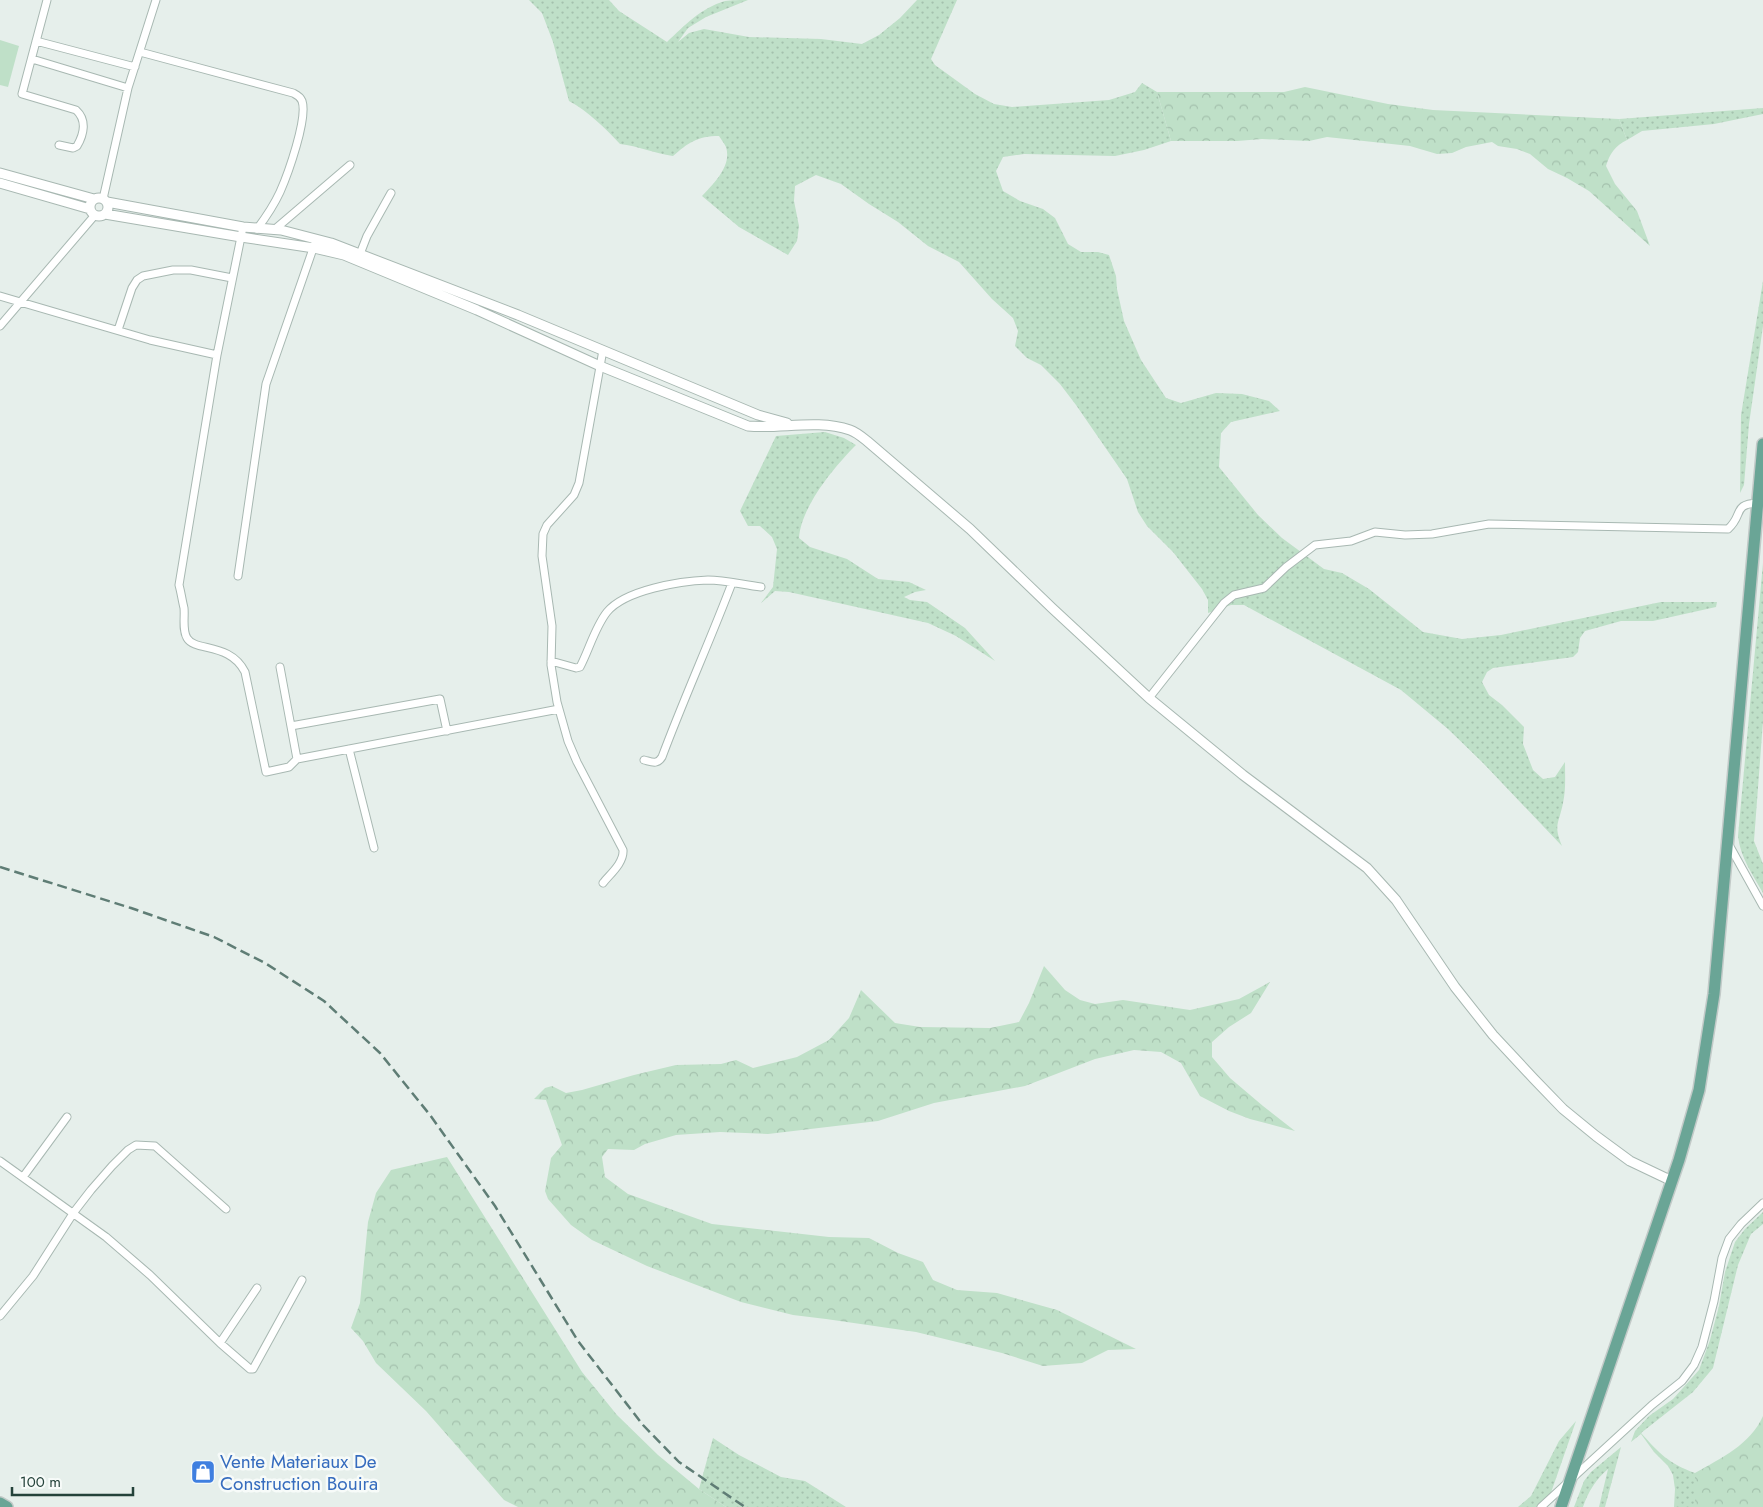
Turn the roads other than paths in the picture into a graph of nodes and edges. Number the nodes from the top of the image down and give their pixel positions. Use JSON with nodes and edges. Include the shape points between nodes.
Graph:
{"nodes":[{"id":1,"x":47,"y":0,"type":"edge"},
{"id":2,"x":156,"y":0,"type":"edge"},
{"id":3,"x":36,"y":41,"type":"junction"},
{"id":4,"x":140,"y":52,"type":"junction"},
{"id":5,"x":32,"y":59,"type":"junction"},
{"id":6,"x":135,"y":67,"type":"junction"},
{"id":7,"x":128,"y":88,"type":"junction"},
{"id":8,"x":59,"y":145,"type":"dead end"},
{"id":9,"x":350,"y":165,"type":"dead end"},
{"id":10,"x":0,"y":173,"type":"edge"},
{"id":11,"x":0,"y":183,"type":"edge"},
{"id":12,"x":391,"y":193,"type":"dead end"},
{"id":13,"x":102,"y":200,"type":"junction"},
{"id":14,"x":93,"y":212,"type":"junction"},
{"id":15,"x":105,"y":214,"type":"junction"},
{"id":16,"x":258,"y":229,"type":"junction"},
{"id":17,"x":274,"y":230,"type":"junction"},
{"id":18,"x":242,"y":232,"type":"junction"},
{"id":19,"x":318,"y":238,"type":"junction"},
{"id":20,"x":314,"y":248,"type":"junction"},
{"id":21,"x":360,"y":254,"type":"junction"},
{"id":22,"x":232,"y":278,"type":"junction"},
{"id":23,"x":0,"y":296,"type":"edge"},
{"id":24,"x":22,"y":302,"type":"junction"},
{"id":25,"x":0,"y":326,"type":"edge"},
{"id":26,"x":118,"y":330,"type":"junction"},
{"id":27,"x":603,"y":350,"type":"junction"},
{"id":28,"x":218,"y":355,"type":"junction"},
{"id":29,"x":621,"y":357,"type":"junction"},
{"id":30,"x":600,"y":366,"type":"junction"},
{"id":31,"x":616,"y":372,"type":"junction"},
{"id":32,"x":792,"y":424,"type":"junction"},
{"id":33,"x":1763,"y":444,"type":"edge"},
{"id":34,"x":1758,"y":504,"type":"junction"},
{"id":35,"x":238,"y":576,"type":"dead end"},
{"id":36,"x":732,"y":583,"type":"junction"},
{"id":37,"x":761,"y":587,"type":"dead end"},
{"id":38,"x":551,"y":661,"type":"junction"},
{"id":39,"x":280,"y":668,"type":"dead end"},
{"id":40,"x":1148,"y":698,"type":"junction"},
{"id":41,"x":559,"y":709,"type":"junction"},
{"id":42,"x":290,"y":726,"type":"junction"},
{"id":43,"x":446,"y":731,"type":"junction"},
{"id":44,"x":349,"y":749,"type":"junction"},
{"id":45,"x":296,"y":759,"type":"junction"},
{"id":46,"x":644,"y":760,"type":"dead end"},
{"id":47,"x":1728,"y":843,"type":"junction"},
{"id":48,"x":374,"y":848,"type":"dead end"},
{"id":49,"x":603,"y":884,"type":"dead end"},
{"id":50,"x":1763,"y":906,"type":"edge"},
{"id":51,"x":67,"y":1117,"type":"dead end"},
{"id":52,"x":0,"y":1161,"type":"edge"},
{"id":53,"x":23,"y":1177,"type":"junction"},
{"id":54,"x":1672,"y":1181,"type":"junction"},
{"id":55,"x":1763,"y":1204,"type":"edge"},
{"id":56,"x":226,"y":1209,"type":"dead end"},
{"id":57,"x":74,"y":1212,"type":"junction"},
{"id":58,"x":302,"y":1280,"type":"dead end"},
{"id":59,"x":257,"y":1288,"type":"dead end"},
{"id":60,"x":0,"y":1316,"type":"edge"},
{"id":61,"x":220,"y":1343,"type":"junction"},
{"id":62,"x":1571,"y":1480,"type":"junction"},
{"id":63,"x":0,"y":1503,"type":"edge"},
{"id":64,"x":7,"y":1507,"type":"edge"},
{"id":65,"x":1541,"y":1507,"type":"edge"},
{"id":66,"x":1561,"y":1507,"type":"edge"}],
"edges":[{"from":1,"to":3,"type":"street"},
{"from":2,"to":4,"type":"street"},
{"from":3,"to":5,"type":"street"},
{"from":3,"to":6,"type":"street"},
{"from":4,"to":6,"type":"street"},
{"from":4,"to":16,"type":"street","via":[[299,96],[303,102],[300,135],[281,190]]},
{"from":5,"to":7,"type":"street"},
{"from":5,"to":8,"type":"street","via":[[22,94],[76,110],[84,120],[77,146]]},
{"from":6,"to":7,"type":"street"},
{"from":7,"to":13,"type":"street"},
{"from":9,"to":17,"type":"street"},
{"from":10,"to":13,"type":"street"},
{"from":11,"to":14,"type":"street"},
{"from":12,"to":21,"type":"street"},
{"from":13,"to":14,"type":"street","via":[[90,205]]},
{"from":13,"to":15,"type":"street","via":[[108,209]]},
{"from":13,"to":18,"type":"street"},
{"from":14,"to":15,"type":"street","via":[[99,216]]},
{"from":14,"to":24,"type":"street"},
{"from":15,"to":18,"type":"street"},
{"from":16,"to":17,"type":"street"},
{"from":16,"to":18,"type":"street"},
{"from":17,"to":19,"type":"street"},
{"from":18,"to":20,"type":"street"},
{"from":18,"to":22,"type":"street"},
{"from":19,"to":20,"type":"street"},
{"from":19,"to":21,"type":"street"},
{"from":20,"to":30,"type":"street","via":[[344,255]]},
{"from":20,"to":35,"type":"street","via":[[266,384]]},
{"from":21,"to":27,"type":"street"},
{"from":22,"to":26,"type":"street","via":[[191,270],[144,276],[132,288]]},
{"from":22,"to":28,"type":"street"},
{"from":23,"to":24,"type":"street"},
{"from":24,"to":25,"type":"street"},
{"from":24,"to":26,"type":"street"},
{"from":26,"to":28,"type":"street"},
{"from":27,"to":29,"type":"street"},
{"from":27,"to":30,"type":"street"},
{"from":28,"to":45,"type":"street","via":[[179,585],[185,630],[187,639],[192,643],[221,650],[241,664],[248,679],[266,772],[289,767]]},
{"from":29,"to":31,"type":"street"},
{"from":29,"to":32,"type":"street","via":[[750,412]]},
{"from":30,"to":31,"type":"street"},
{"from":30,"to":38,"type":"street","via":[[579,483],[574,495],[543,534],[542,556],[552,626]]},
{"from":31,"to":32,"type":"street","via":[[748,426]]},
{"from":32,"to":40,"type":"street","via":[[851,430],[867,441],[970,529]]},
{"from":33,"to":34,"type":"main road"},
{"from":34,"to":40,"type":"street","via":[[1745,504],[1728,529],[1490,524],[1432,534],[1376,532],[1315,546],[1264,588],[1234,595],[1224,603]]},
{"from":34,"to":47,"type":"main road"},
{"from":36,"to":37,"type":"street"},
{"from":36,"to":38,"type":"street","via":[[687,581],[628,597],[603,617],[580,667]]},
{"from":36,"to":46,"type":"street","via":[[660,762]]},
{"from":38,"to":41,"type":"street"},
{"from":39,"to":42,"type":"street"},
{"from":40,"to":54,"type":"street","via":[[1366,868],[1396,900],[1455,987],[1493,1035],[1563,1109],[1630,1161]]},
{"from":41,"to":43,"type":"street"},
{"from":41,"to":49,"type":"street","via":[[577,762],[623,850],[621,861]]},
{"from":42,"to":43,"type":"street","via":[[440,700]]},
{"from":42,"to":45,"type":"street"},
{"from":43,"to":44,"type":"street"},
{"from":44,"to":45,"type":"street"},
{"from":44,"to":48,"type":"street"},
{"from":47,"to":50,"type":"street"},
{"from":47,"to":54,"type":"main road","via":[[1714,994],[1700,1090]]},
{"from":51,"to":53,"type":"street"},
{"from":52,"to":53,"type":"street"},
{"from":53,"to":57,"type":"street"},
{"from":54,"to":62,"type":"main road"},
{"from":55,"to":62,"type":"street","via":[[1729,1239],[1702,1347],[1694,1365],[1682,1381]]},
{"from":56,"to":57,"type":"street","via":[[154,1146],[144,1144],[128,1150]]},
{"from":57,"to":60,"type":"street","via":[[33,1276]]},
{"from":57,"to":61,"type":"street","via":[[125,1253]]},
{"from":58,"to":61,"type":"street","via":[[253,1369]]},
{"from":59,"to":61,"type":"street"},
{"from":62,"to":65,"type":"street"},
{"from":62,"to":66,"type":"main road"},
{"from":63,"to":64,"type":"main road"}]}
